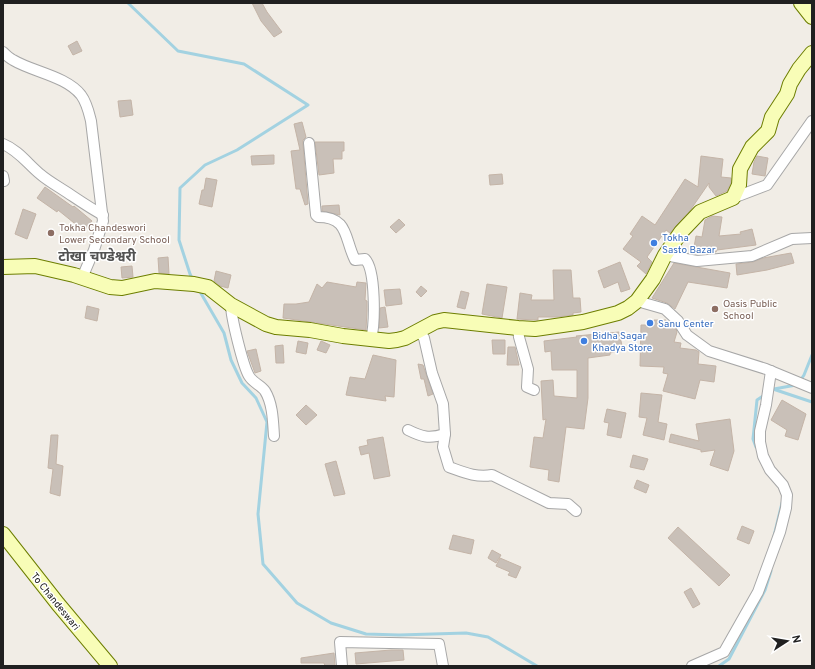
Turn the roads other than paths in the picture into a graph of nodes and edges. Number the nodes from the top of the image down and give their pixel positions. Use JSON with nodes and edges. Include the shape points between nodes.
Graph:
{"nodes":[{"id":1,"x":801,"y":3,"type":"edge"},
{"id":2,"x":812,"y":17,"type":"edge"},
{"id":3,"x":3,"y":52,"type":"edge"},
{"id":4,"x":812,"y":53,"type":"edge"},
{"id":5,"x":812,"y":121,"type":"edge"},
{"id":6,"x":309,"y":143,"type":"dead end"},
{"id":7,"x":3,"y":144,"type":"edge"},
{"id":8,"x":732,"y":198,"type":"junction"},
{"id":9,"x":103,"y":215,"type":"junction"},
{"id":10,"x":812,"y":238,"type":"edge"},
{"id":11,"x":665,"y":255,"type":"junction"},
{"id":12,"x":3,"y":267,"type":"edge"},
{"id":13,"x":82,"y":278,"type":"junction"},
{"id":14,"x":637,"y":301,"type":"junction"},
{"id":15,"x":231,"y":304,"type":"junction"},
{"id":16,"x":518,"y":328,"type":"junction"},
{"id":17,"x":419,"y":331,"type":"junction"},
{"id":18,"x":371,"y":339,"type":"junction"},
{"id":19,"x":771,"y":371,"type":"junction"},
{"id":20,"x":809,"y":387,"type":"edge"},
{"id":21,"x":534,"y":390,"type":"dead end"},
{"id":22,"x":408,"y":430,"type":"dead end"},
{"id":23,"x":445,"y":434,"type":"junction"},
{"id":24,"x":274,"y":436,"type":"dead end"},
{"id":25,"x":576,"y":511,"type":"dead end"},
{"id":26,"x":3,"y":534,"type":"edge"},
{"id":27,"x":110,"y":666,"type":"edge"},
{"id":28,"x":342,"y":666,"type":"edge"},
{"id":29,"x":443,"y":666,"type":"edge"},
{"id":30,"x":692,"y":666,"type":"edge"}],
"edges":[{"from":1,"to":2,"type":"street"},
{"from":3,"to":9,"type":"street","via":[[13,60],[60,80],[81,95],[92,121]]},
{"from":4,"to":8,"type":"street","via":[[790,84],[787,94],[772,117],[768,131],[752,147],[740,169],[739,185]]},
{"from":5,"to":8,"type":"street","via":[[767,184]]},
{"from":6,"to":18,"type":"street","via":[[316,215],[338,222],[347,235],[355,260],[365,258],[368,262],[373,285]]},
{"from":7,"to":9,"type":"street","via":[[55,185]]},
{"from":8,"to":11,"type":"street","via":[[700,212],[681,232]]},
{"from":9,"to":13,"type":"street","via":[[94,250]]},
{"from":10,"to":11,"type":"street","via":[[792,239],[752,256],[697,261]]},
{"from":11,"to":14,"type":"street","via":[[653,279]]},
{"from":12,"to":13,"type":"street","via":[[35,266]]},
{"from":13,"to":15,"type":"street","via":[[122,288],[155,281],[194,284],[208,287]]},
{"from":14,"to":16,"type":"street","via":[[628,308],[604,317],[556,327]]},
{"from":14,"to":19,"type":"street","via":[[664,309],[678,321],[687,335],[709,351]]},
{"from":15,"to":18,"type":"street","via":[[276,327]]},
{"from":15,"to":24,"type":"street","via":[[246,369],[250,378],[264,390],[269,400]]},
{"from":16,"to":17,"type":"street","via":[[444,320],[434,322]]},
{"from":16,"to":21,"type":"street","via":[[518,337],[528,369],[527,387]]},
{"from":17,"to":18,"type":"street","via":[[397,340]]},
{"from":17,"to":23,"type":"street","via":[[424,338],[443,404]]},
{"from":19,"to":20,"type":"street"},
{"from":19,"to":30,"type":"street","via":[[760,442],[770,470],[783,485],[787,495],[780,532],[758,592],[724,652]]},
{"from":22,"to":23,"type":"street","via":[[419,436],[434,438]]},
{"from":23,"to":25,"type":"street","via":[[443,447],[448,467],[471,475],[492,475],[549,503],[568,504]]},
{"from":26,"to":27,"type":"street","name":"To Chandeswari"},
{"from":28,"to":29,"type":"street","via":[[340,642],[438,644]]}]}
